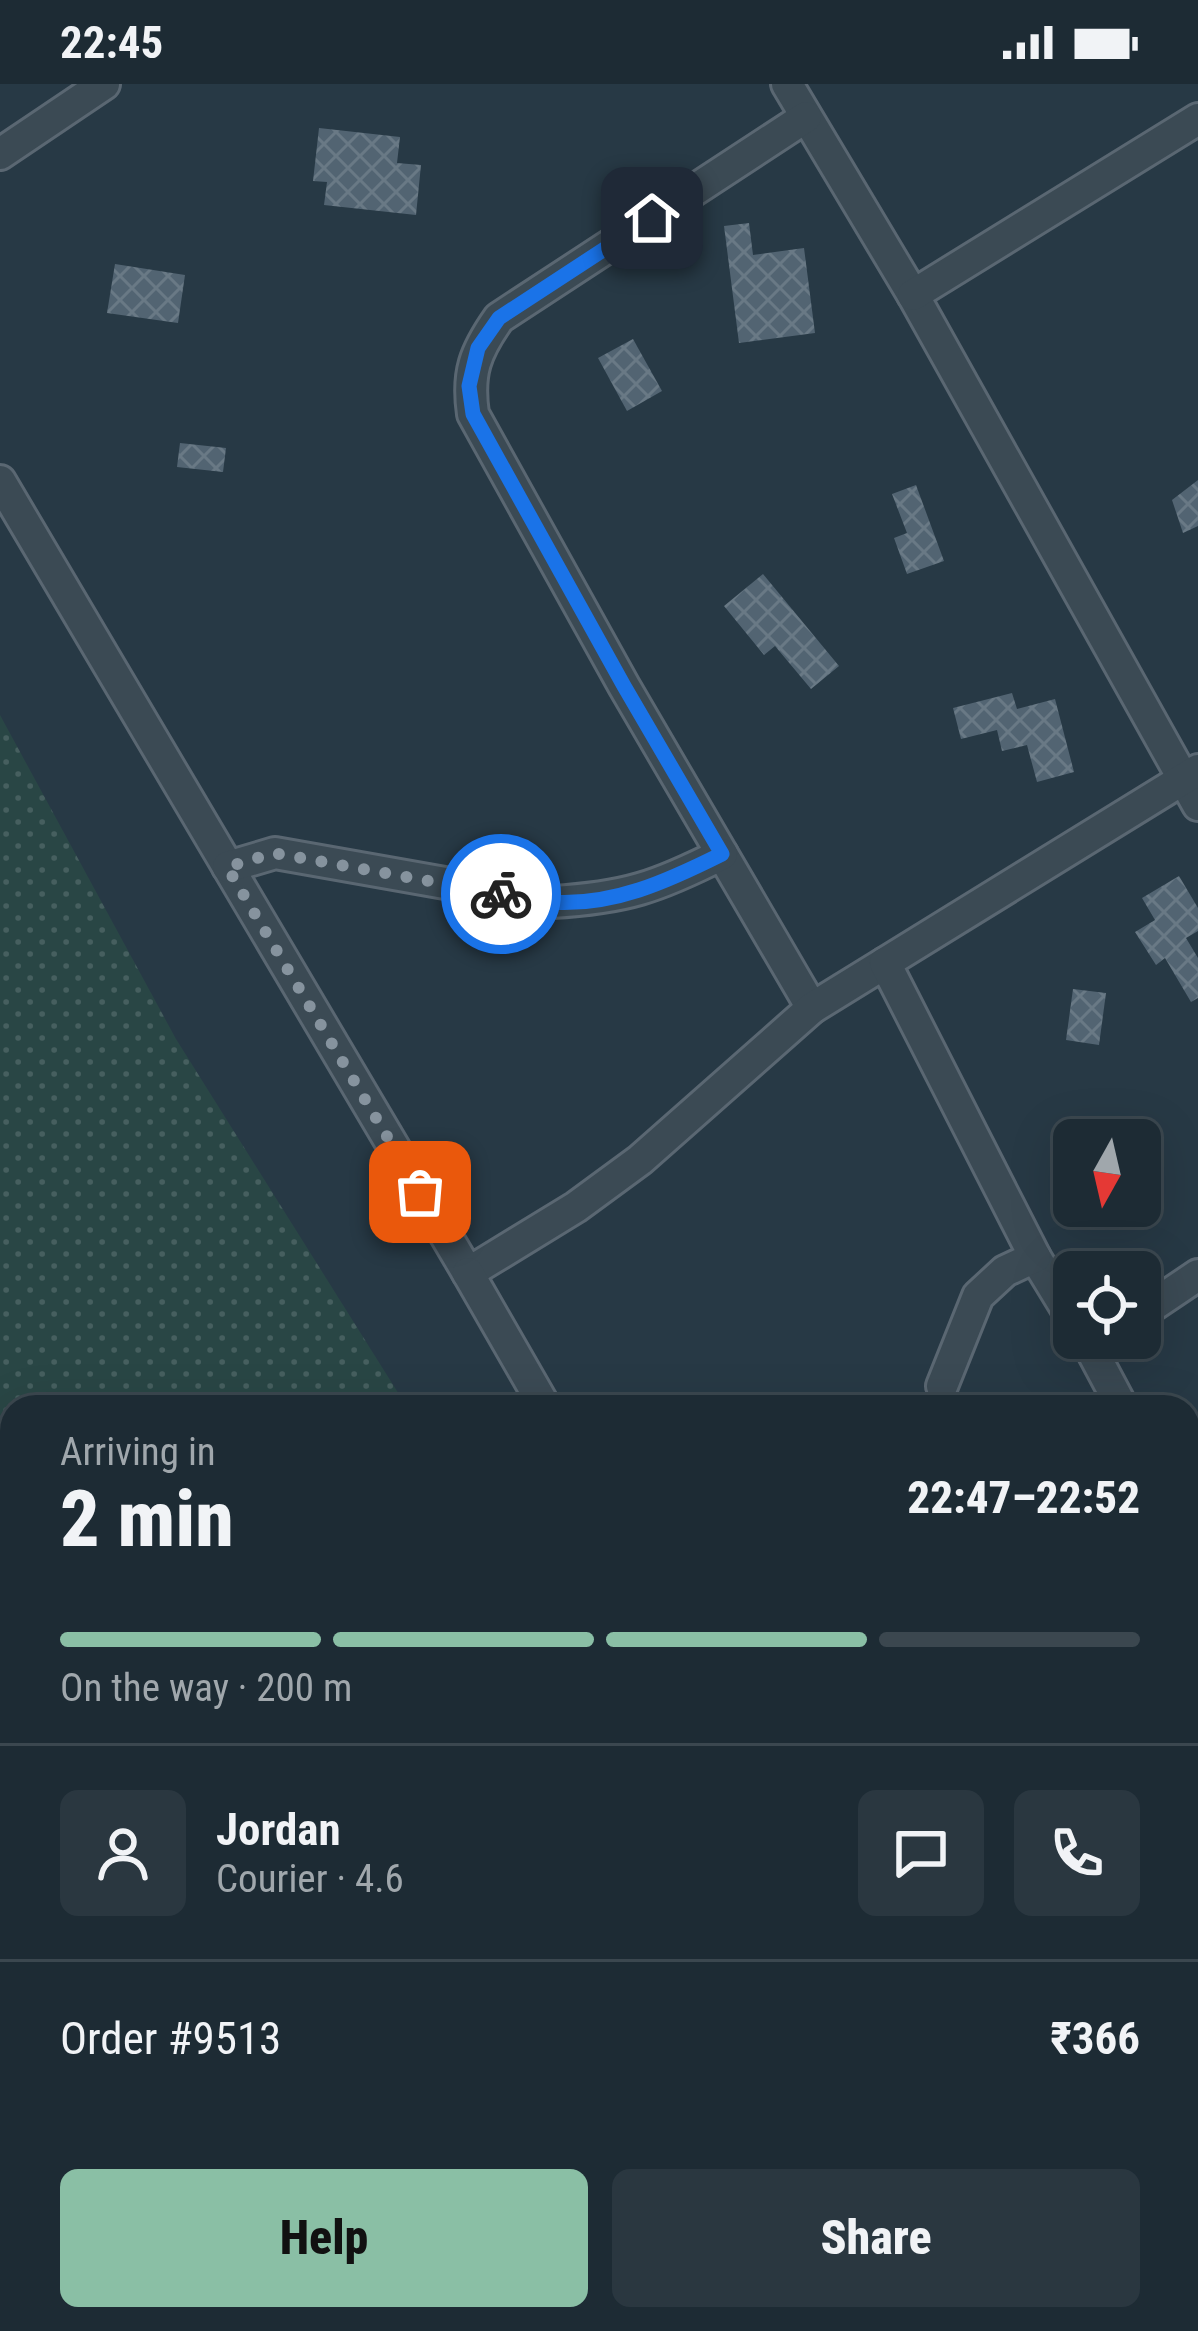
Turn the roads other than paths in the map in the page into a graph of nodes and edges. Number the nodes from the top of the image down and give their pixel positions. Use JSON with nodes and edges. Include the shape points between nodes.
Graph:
{"nodes":[{"id":1,"x":104,"y":84,"type":"edge"},
{"id":2,"x":787,"y":84,"type":"edge"},
{"id":3,"x":806,"y":117,"type":"junction"},
{"id":4,"x":1198,"y":118,"type":"edge"},
{"id":5,"x":0,"y":154,"type":"edge"},
{"id":6,"x":913,"y":295,"type":"junction"},
{"id":7,"x":0,"y":482,"type":"edge"},
{"id":8,"x":1193,"y":784,"type":"edge"},
{"id":9,"x":722,"y":854,"type":"junction"},
{"id":10,"x":227,"y":867,"type":"junction"},
{"id":11,"x":886,"y":963,"type":"junction"},
{"id":12,"x":812,"y":1008,"type":"junction"},
{"id":13,"x":1035,"y":1257,"type":"junction"},
{"id":14,"x":468,"y":1273,"type":"junction"},
{"id":15,"x":1198,"y":1276,"type":"edge"},
{"id":16,"x":1053,"y":1284,"type":"edge"},
{"id":17,"x":1161,"y":1300,"type":"edge"},
{"id":18,"x":1099,"y":1359,"type":"edge"},
{"id":19,"x":942,"y":1386,"type":"dead end"},
{"id":20,"x":538,"y":1395,"type":"edge"},
{"id":21,"x":1116,"y":1395,"type":"edge"}],
"edges":[{"from":1,"to":5,"type":"street"},
{"from":2,"to":3,"type":"street"},
{"from":3,"to":6,"type":"street"},
{"from":3,"to":9,"type":"street","via":[[499,318],[478,348],[469,386],[473,414]]},
{"from":4,"to":6,"type":"street"},
{"from":6,"to":8,"type":"street"},
{"from":7,"to":10,"type":"street"},
{"from":8,"to":11,"type":"street"},
{"from":9,"to":10,"type":"street","via":[[632,893],[552,902],[274,853]]},
{"from":9,"to":12,"type":"street"},
{"from":10,"to":14,"type":"street"},
{"from":11,"to":12,"type":"street"},
{"from":11,"to":13,"type":"street"},
{"from":12,"to":14,"type":"street","via":[[640,1160]]},
{"from":13,"to":16,"type":"street"},
{"from":13,"to":19,"type":"street","via":[[977,1296]]},
{"from":14,"to":20,"type":"street"},
{"from":15,"to":17,"type":"street"},
{"from":18,"to":21,"type":"street"}]}
